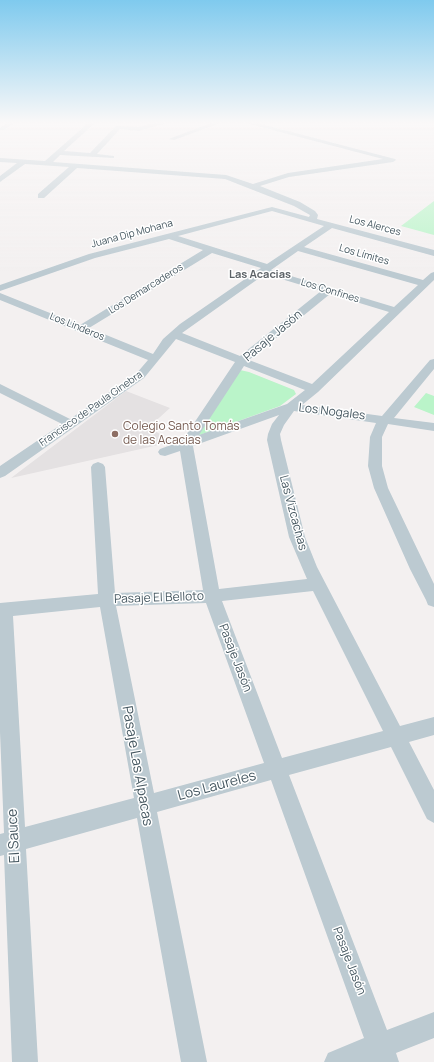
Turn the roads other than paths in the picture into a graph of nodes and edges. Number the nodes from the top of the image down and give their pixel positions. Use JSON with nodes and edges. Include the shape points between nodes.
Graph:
{"nodes":[{"id":1,"x":9,"y":173,"type":"edge"},
{"id":2,"x":68,"y":173,"type":"edge"},
{"id":3,"x":169,"y":173,"type":"edge"},
{"id":4,"x":307,"y":173,"type":"edge"},
{"id":5,"x":0,"y":180,"type":"edge"},
{"id":6,"x":253,"y":186,"type":"junction"},
{"id":7,"x":41,"y":196,"type":"dead end"},
{"id":8,"x":272,"y":209,"type":"joint"},
{"id":9,"x":311,"y":220,"type":"junction"},
{"id":10,"x":330,"y":225,"type":"junction"},
{"id":11,"x":168,"y":236,"type":"junction"},
{"id":12,"x":297,"y":248,"type":"junction"},
{"id":13,"x":211,"y":249,"type":"junction"},
{"id":14,"x":434,"y":253,"type":"edge"},
{"id":15,"x":267,"y":269,"type":"junction"},
{"id":16,"x":434,"y":275,"type":"edge"},
{"id":17,"x":425,"y":284,"type":"junction"},
{"id":18,"x":0,"y":288,"type":"edge"},
{"id":19,"x":328,"y":291,"type":"junction"},
{"id":20,"x":0,"y":296,"type":"edge"},
{"id":21,"x":396,"y":312,"type":"junction"},
{"id":22,"x":81,"y":329,"type":"junction"},
{"id":23,"x":174,"y":334,"type":"junction"},
{"id":24,"x":155,"y":359,"type":"junction"},
{"id":25,"x":242,"y":360,"type":"junction"},
{"id":26,"x":434,"y":362,"type":"edge"},
{"id":27,"x":0,"y":388,"type":"edge"},
{"id":28,"x":314,"y":389,"type":"junction"},
{"id":29,"x":291,"y":407,"type":"junction"},
{"id":30,"x":386,"y":419,"type":"junction"},
{"id":31,"x":72,"y":424,"type":"junction"},
{"id":32,"x":434,"y":427,"type":"edge"},
{"id":33,"x":186,"y":445,"type":"junction"},
{"id":34,"x":164,"y":452,"type":"dead end"},
{"id":35,"x":98,"y":467,"type":"dead end"},
{"id":36,"x":0,"y":473,"type":"edge"},
{"id":37,"x":317,"y":584,"type":"junction"},
{"id":38,"x":212,"y":596,"type":"junction"},
{"id":39,"x":107,"y":600,"type":"junction"},
{"id":40,"x":434,"y":600,"type":"edge"},
{"id":41,"x":2,"y":610,"type":"edge"},
{"id":42,"x":434,"y":726,"type":"edge"},
{"id":43,"x":396,"y":736,"type":"junction"},
{"id":44,"x":277,"y":770,"type":"junction"},
{"id":45,"x":145,"y":806,"type":"junction"},
{"id":46,"x":434,"y":812,"type":"edge"},
{"id":47,"x":7,"y":844,"type":"edge"},
{"id":48,"x":434,"y":1025,"type":"edge"},
{"id":49,"x":383,"y":1054,"type":"edge"},
{"id":50,"x":24,"y":1062,"type":"edge"},
{"id":51,"x":194,"y":1062,"type":"edge"},
{"id":52,"x":337,"y":1062,"type":"edge"}],
"edges":[{"from":1,"to":5,"type":"street"},
{"from":2,"to":7,"type":"street"},
{"from":3,"to":6,"type":"street","via":[[219,176]]},
{"from":4,"to":6,"type":"street","via":[[284,176]]},
{"from":6,"to":9,"type":"street","via":[[308,210],[314,215]]},
{"from":8,"to":9,"type":"street","name":"Los Alerces"},
{"from":8,"to":11,"type":"street","name":"Juana Dip Mohana"},
{"from":9,"to":10,"type":"street","name":"Los Alerces"},
{"from":10,"to":12,"type":"street","name":"Francisco de Paula Ginebra"},
{"from":10,"to":14,"type":"street","name":"Los Alerces"},
{"from":11,"to":13,"type":"street","name":"Los Confines"},
{"from":11,"to":18,"type":"street","name":"Juana Dip Mohana","via":[[72,262]]},
{"from":12,"to":15,"type":"street","name":"Francisco de Paula Ginebra"},
{"from":12,"to":17,"type":"street","name":"Los Límites"},
{"from":13,"to":15,"type":"street","name":"Los Confines"},
{"from":13,"to":22,"type":"street","name":"Los Demarcaderos"},
{"from":15,"to":19,"type":"street","name":"Los Confines"},
{"from":15,"to":23,"type":"street","name":"Francisco de Paula Ginebra"},
{"from":16,"to":17,"type":"street","name":"Las Vizcachas"},
{"from":17,"to":21,"type":"street","name":"Las Vizcachas"},
{"from":19,"to":21,"type":"street","name":"Los Confines"},
{"from":19,"to":25,"type":"street","name":"Pasaje Jasón"},
{"from":20,"to":22,"type":"street","name":"Los Linderos"},
{"from":21,"to":28,"type":"street","name":"Las Vizcachas"},
{"from":22,"to":24,"type":"street","name":"Los Linderos"},
{"from":23,"to":24,"type":"street","name":"Francisco de Paula Ginebra"},
{"from":23,"to":25,"type":"street"},
{"from":24,"to":31,"type":"street","name":"Francisco de Paula Ginebra","via":[[140,376]]},
{"from":25,"to":28,"type":"street"},
{"from":25,"to":33,"type":"street","name":"Pasaje Jasón"},
{"from":26,"to":30,"type":"street"},
{"from":27,"to":31,"type":"street"},
{"from":28,"to":29,"type":"street","name":"Las Vizcachas"},
{"from":29,"to":30,"type":"street","name":"Los Nogales"},
{"from":29,"to":33,"type":"street","name":"Los Nogales"},
{"from":29,"to":37,"type":"street","name":"Las Vizcachas","via":[[278,424],[274,440],[298,538]]},
{"from":30,"to":32,"type":"street","name":"Los Nogales"},
{"from":30,"to":40,"type":"street","via":[[376,437],[377,478]]},
{"from":31,"to":36,"type":"street","name":"Francisco de Paula Ginebra"},
{"from":33,"to":34,"type":"street","name":"Los Nogales"},
{"from":33,"to":38,"type":"street","name":"Pasaje Jasón"},
{"from":35,"to":39,"type":"street","name":"Pasaje Las Alpacas"},
{"from":37,"to":38,"type":"street","name":"Pasaje El Belloto"},
{"from":37,"to":43,"type":"street","name":"Las Vizcachas"},
{"from":38,"to":39,"type":"street","name":"Pasaje El Belloto"},
{"from":38,"to":44,"type":"street","name":"Pasaje Jasón"},
{"from":39,"to":41,"type":"street","name":"Pasaje El Belloto"},
{"from":39,"to":45,"type":"street","name":"Pasaje Las Alpacas"},
{"from":41,"to":47,"type":"street","name":"El Sauce"},
{"from":42,"to":43,"type":"street","name":"Los Laureles"},
{"from":43,"to":44,"type":"street","name":"Los Laureles"},
{"from":43,"to":46,"type":"street","name":"Las Vizcachas"},
{"from":44,"to":45,"type":"street","name":"Los Laureles"},
{"from":44,"to":49,"type":"street","name":"Pasaje Jasón"},
{"from":45,"to":47,"type":"street","name":"Los Laureles"},
{"from":45,"to":51,"type":"street","name":"Pasaje Las Alpacas"},
{"from":47,"to":50,"type":"street","name":"El Sauce"},
{"from":48,"to":49,"type":"street"},
{"from":49,"to":52,"type":"street"}]}
